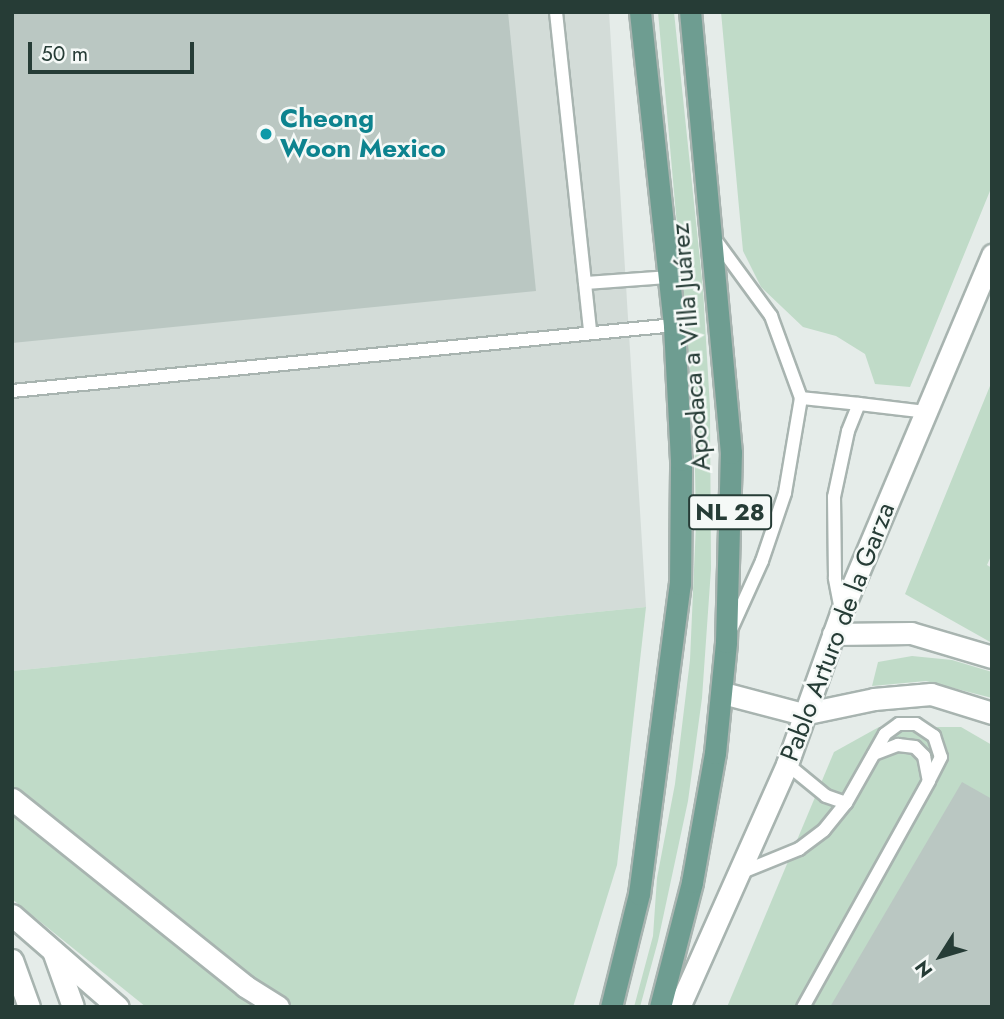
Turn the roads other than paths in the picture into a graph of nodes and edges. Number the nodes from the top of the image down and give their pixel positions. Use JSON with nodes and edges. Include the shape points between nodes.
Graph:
{"nodes":[{"id":1,"x":556,"y":12,"type":"edge"},
{"id":2,"x":640,"y":12,"type":"edge"},
{"id":3,"x":690,"y":12,"type":"edge"},
{"id":4,"x":711,"y":234,"type":"junction"},
{"id":5,"x":992,"y":255,"type":"edge"},
{"id":6,"x":668,"y":276,"type":"junction"},
{"id":7,"x":585,"y":283,"type":"junction"},
{"id":8,"x":674,"y":325,"type":"junction"},
{"id":9,"x":590,"y":332,"type":"junction"},
{"id":10,"x":12,"y":391,"type":"edge"},
{"id":11,"x":801,"y":398,"type":"junction"},
{"id":12,"x":859,"y":404,"type":"junction"},
{"id":13,"x":926,"y":412,"type":"junction"},
{"id":14,"x":841,"y":613,"type":"junction"},
{"id":15,"x":833,"y":634,"type":"junction"},
{"id":16,"x":726,"y":642,"type":"junction"},
{"id":17,"x":992,"y":656,"type":"edge"},
{"id":18,"x":723,"y":693,"type":"junction"},
{"id":19,"x":992,"y":713,"type":"edge"},
{"id":20,"x":803,"y":714,"type":"junction"},
{"id":21,"x":874,"y":754,"type":"junction"},
{"id":22,"x":787,"y":764,"type":"junction"},
{"id":23,"x":929,"y":781,"type":"junction"},
{"id":24,"x":12,"y":799,"type":"edge"},
{"id":25,"x":846,"y":803,"type":"junction"},
{"id":26,"x":740,"y":873,"type":"junction"},
{"id":27,"x":12,"y":915,"type":"edge"},
{"id":28,"x":53,"y":951,"type":"junction"},
{"id":29,"x":12,"y":960,"type":"edge"},
{"id":30,"x":29,"y":1007,"type":"edge"},
{"id":31,"x":74,"y":1007,"type":"edge"},
{"id":32,"x":118,"y":1007,"type":"edge"},
{"id":33,"x":278,"y":1007,"type":"edge"},
{"id":34,"x":611,"y":1007,"type":"edge"},
{"id":35,"x":660,"y":1007,"type":"edge"},
{"id":36,"x":679,"y":1007,"type":"edge"},
{"id":37,"x":803,"y":1007,"type":"edge"}],
"edges":[{"from":1,"to":7,"type":"lane"},
{"from":2,"to":6,"type":"main road","name":"Apodaca a Villa Juárez","number":"NL 28"},
{"from":3,"to":4,"type":"main road","name":"Apodaca a Villa Juárez","number":"NL 28"},
{"from":4,"to":11,"type":"lane","via":[[771,316]]},
{"from":4,"to":16,"type":"main road","name":"Apodaca a Villa Juárez","number":"NL 28","via":[[731,453]]},
{"from":5,"to":13,"type":"street","name":"Pablo Arturo de la Garza"},
{"from":6,"to":7,"type":"lane"},
{"from":6,"to":8,"type":"main road","name":"Apodaca a Villa Juárez","number":"NL 28"},
{"from":7,"to":9,"type":"lane"},
{"from":8,"to":9,"type":"lane"},
{"from":8,"to":34,"type":"main road","name":"Apodaca a Villa Juárez","number":"NL 28","via":[[681,460],[680,584],[639,894]]},
{"from":9,"to":10,"type":"lane"},
{"from":11,"to":12,"type":"lane"},
{"from":11,"to":16,"type":"lane","via":[[785,493],[762,562]]},
{"from":12,"to":13,"type":"lane"},
{"from":12,"to":14,"type":"lane","via":[[848,431],[834,497],[835,578]]},
{"from":13,"to":14,"type":"street","name":"Pablo Arturo de la Garza"},
{"from":14,"to":15,"type":"street","name":"Pablo Arturo de la Garza"},
{"from":15,"to":17,"type":"street","via":[[911,633]]},
{"from":15,"to":20,"type":"street","name":"Pablo Arturo de la Garza"},
{"from":16,"to":18,"type":"main road","name":"Apodaca a Villa Juárez","number":"NL 28"},
{"from":18,"to":20,"type":"street"},
{"from":18,"to":35,"type":"main road","name":"Apodaca a Villa Juárez","number":"NL 28","via":[[692,882]]},
{"from":19,"to":20,"type":"street","via":[[931,694],[874,699]]},
{"from":20,"to":22,"type":"street","name":"Pablo Arturo de la Garza"},
{"from":21,"to":23,"type":"lane","via":[[898,745],[915,747],[924,756]]},
{"from":21,"to":23,"type":"lane","via":[[885,734],[899,724],[916,724],[934,736],[941,757]]},
{"from":21,"to":25,"type":"lane"},
{"from":22,"to":25,"type":"lane","via":[[820,792]]},
{"from":22,"to":26,"type":"street","name":"Pablo Arturo de la Garza"},
{"from":23,"to":37,"type":"lane"},
{"from":24,"to":33,"type":"street","via":[[245,986]]},
{"from":25,"to":26,"type":"lane","via":[[824,830],[799,849]]},
{"from":26,"to":36,"type":"street","name":"Pablo Arturo de la Garza"},
{"from":27,"to":28,"type":"street"},
{"from":28,"to":31,"type":"street"},
{"from":28,"to":32,"type":"street"},
{"from":29,"to":30,"type":"street"}]}
